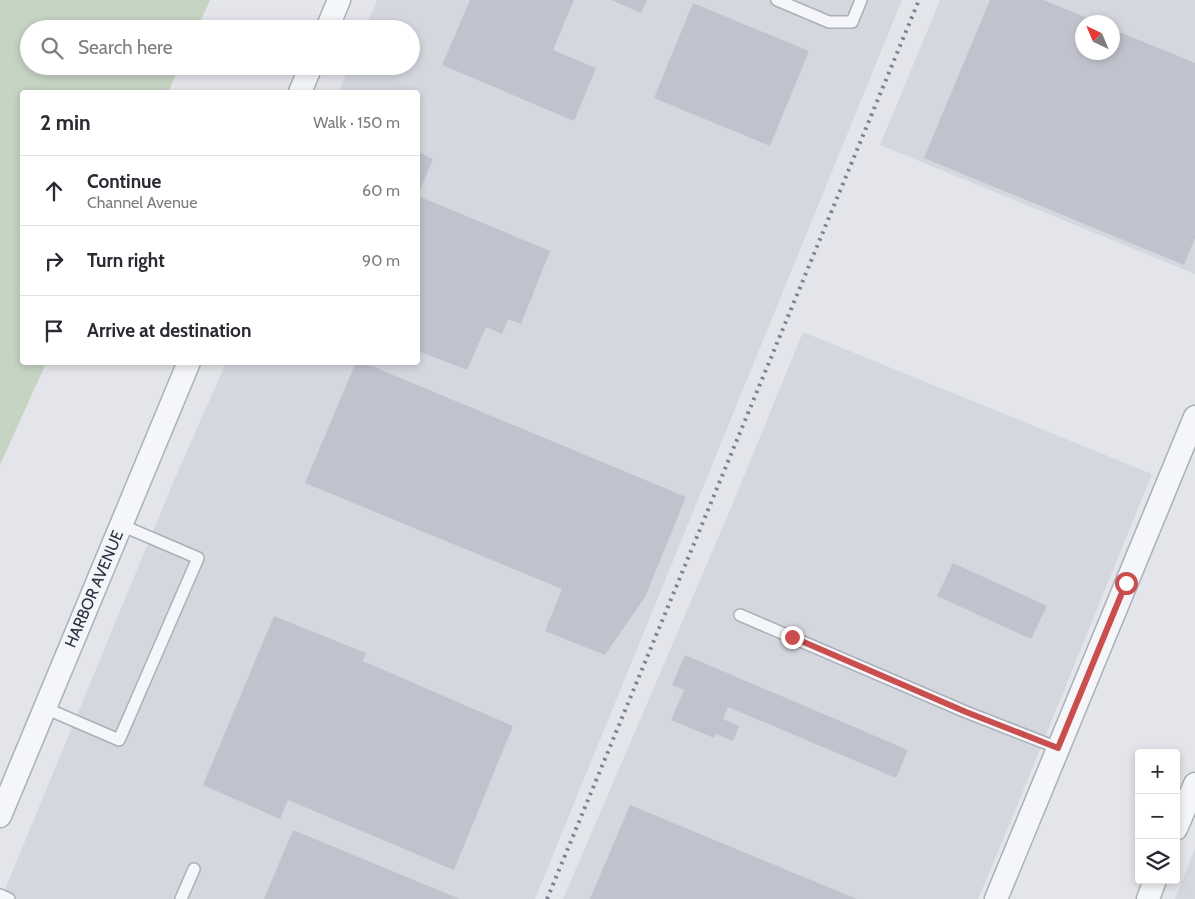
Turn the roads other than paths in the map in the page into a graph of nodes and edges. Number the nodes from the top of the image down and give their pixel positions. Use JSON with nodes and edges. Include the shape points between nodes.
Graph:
{"nodes":[{"id":1,"x":339,"y":0,"type":"edge"},
{"id":2,"x":777,"y":0,"type":"edge"},
{"id":3,"x":861,"y":0,"type":"edge"},
{"id":4,"x":331,"y":20,"type":"edge"},
{"id":5,"x":307,"y":75,"type":"edge"},
{"id":6,"x":301,"y":90,"type":"edge"},
{"id":7,"x":187,"y":365,"type":"edge"},
{"id":8,"x":1195,"y":417,"type":"edge"},
{"id":9,"x":121,"y":525,"type":"junction"},
{"id":10,"x":740,"y":615,"type":"dead end"},
{"id":11,"x":45,"y":708,"type":"junction"},
{"id":12,"x":1058,"y":748,"type":"junction"},
{"id":13,"x":1195,"y":784,"type":"edge"},
{"id":14,"x":0,"y":816,"type":"edge"},
{"id":15,"x":1180,"y":820,"type":"edge"},
{"id":16,"x":194,"y":869,"type":"dead end"},
{"id":17,"x":1154,"y":884,"type":"edge"},
{"id":18,"x":0,"y":895,"type":"edge"},
{"id":19,"x":9,"y":899,"type":"edge"},
{"id":20,"x":181,"y":899,"type":"edge"},
{"id":21,"x":996,"y":899,"type":"edge"},
{"id":22,"x":1148,"y":899,"type":"edge"}],
"edges":[{"from":1,"to":4,"type":"street"},
{"from":2,"to":3,"type":"lane","via":[[829,22],[852,22]]},
{"from":5,"to":6,"type":"street"},
{"from":7,"to":9,"type":"street","name":"HARBOR AVENUE"},
{"from":8,"to":12,"type":"street"},
{"from":9,"to":11,"type":"street","name":"HARBOR AVENUE"},
{"from":9,"to":11,"type":"lane","via":[[198,558],[119,740]]},
{"from":10,"to":12,"type":"lane"},
{"from":11,"to":14,"type":"street","name":"HARBOR AVENUE"},
{"from":12,"to":21,"type":"street"},
{"from":13,"to":15,"type":"street"},
{"from":16,"to":20,"type":"lane"},
{"from":17,"to":22,"type":"street"},
{"from":18,"to":19,"type":"lane"}]}
